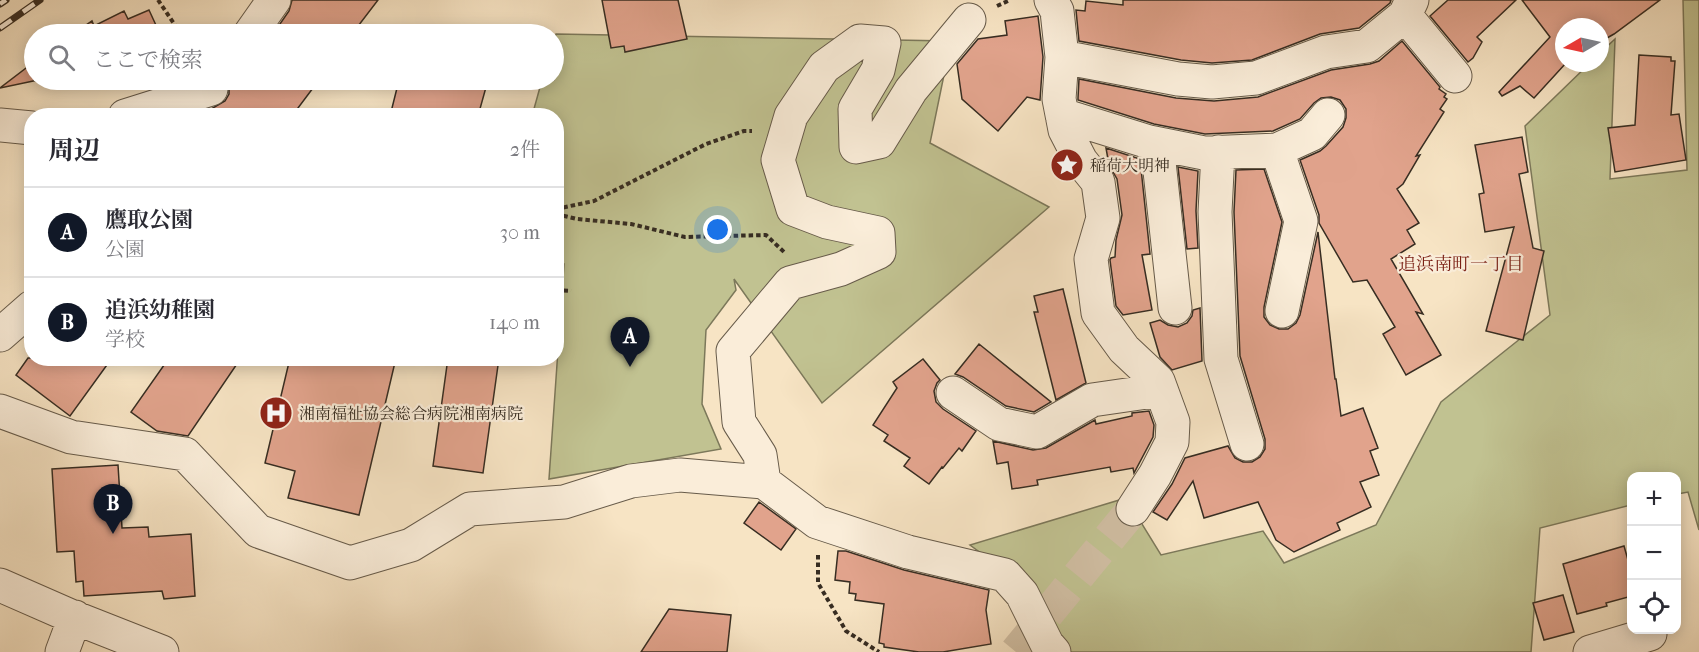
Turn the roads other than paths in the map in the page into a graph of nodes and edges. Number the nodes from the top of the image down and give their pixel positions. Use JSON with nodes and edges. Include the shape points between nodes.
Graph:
{"nodes":[{"id":1,"x":274,"y":0,"type":"edge"},
{"id":2,"x":1051,"y":0,"type":"edge"},
{"id":3,"x":1409,"y":7,"type":"edge"},
{"id":4,"x":969,"y":20,"type":"dead end"},
{"id":5,"x":257,"y":24,"type":"edge"},
{"id":6,"x":1062,"y":57,"type":"junction"},
{"id":7,"x":1455,"y":76,"type":"dead end"},
{"id":8,"x":197,"y":90,"type":"edge"},
{"id":9,"x":210,"y":90,"type":"edge"},
{"id":10,"x":147,"y":108,"type":"edge"},
{"id":11,"x":198,"y":108,"type":"edge"},
{"id":12,"x":1062,"y":115,"type":"junction"},
{"id":13,"x":1328,"y":115,"type":"dead end"},
{"id":14,"x":0,"y":124,"type":"edge"},
{"id":15,"x":24,"y":127,"type":"edge"},
{"id":16,"x":1157,"y":144,"type":"junction"},
{"id":17,"x":1276,"y":150,"type":"junction"},
{"id":18,"x":1218,"y":152,"type":"junction"},
{"id":19,"x":1174,"y":308,"type":"dead end"},
{"id":20,"x":1282,"y":311,"type":"dead end"},
{"id":21,"x":24,"y":314,"type":"edge"},
{"id":22,"x":0,"y":335,"type":"edge"},
{"id":23,"x":1161,"y":390,"type":"junction"},
{"id":24,"x":953,"y":393,"type":"dead end"},
{"id":25,"x":0,"y":411,"type":"edge"},
{"id":26,"x":1247,"y":444,"type":"dead end"},
{"id":27,"x":764,"y":482,"type":"junction"},
{"id":28,"x":1133,"y":509,"type":"tunnel mouth"},
{"id":29,"x":0,"y":585,"type":"edge"},
{"id":30,"x":75,"y":617,"type":"junction"},
{"id":31,"x":1650,"y":634,"type":"dead end"},
{"id":32,"x":62,"y":652,"type":"edge"},
{"id":33,"x":162,"y":652,"type":"edge"},
{"id":34,"x":1054,"y":652,"type":"edge"},
{"id":35,"x":1590,"y":652,"type":"edge"}],
"edges":[{"from":1,"to":5,"type":"street"},
{"from":2,"to":6,"type":"street","via":[[1057,10]]},
{"from":3,"to":6,"type":"street","via":[[1367,46],[1326,52],[1256,78],[1212,82],[1178,79]]},
{"from":3,"to":7,"type":"street"},
{"from":4,"to":27,"type":"street","via":[[911,90],[879,142],[856,147],[855,109],[878,70],[884,43],[860,41],[824,67],[791,116],[778,160],[793,209],[827,222],[878,233],[879,252],[841,269],[790,283],[733,351],[739,422],[760,455]]},
{"from":6,"to":12,"type":"street"},
{"from":8,"to":10,"type":"street"},
{"from":9,"to":11,"type":"street"},
{"from":12,"to":16,"type":"street"},
{"from":12,"to":23,"type":"street","via":[[1081,161],[1098,182],[1103,218],[1091,259],[1098,313],[1124,349],[1158,381]]},
{"from":13,"to":17,"type":"street","via":[[1312,134]]},
{"from":14,"to":15,"type":"street"},
{"from":16,"to":18,"type":"street"},
{"from":16,"to":19,"type":"street"},
{"from":17,"to":18,"type":"street"},
{"from":17,"to":20,"type":"street","via":[[1301,221]]},
{"from":18,"to":26,"type":"street","via":[[1215,212],[1221,359]]},
{"from":21,"to":22,"type":"street"},
{"from":23,"to":24,"type":"street","via":[[1092,400],[1037,432],[999,424]]},
{"from":23,"to":28,"type":"street","via":[[1173,422],[1172,442]]},
{"from":25,"to":27,"type":"street","via":[[71,437],[185,454],[258,531],[350,564],[411,544],[470,509],[564,502],[631,481],[680,475]]},
{"from":27,"to":34,"type":"street","via":[[817,522],[908,552],[1005,575],[1022,594]]},
{"from":29,"to":30,"type":"street"},
{"from":30,"to":32,"type":"street"},
{"from":30,"to":33,"type":"street"},
{"from":31,"to":35,"type":"street"}]}
